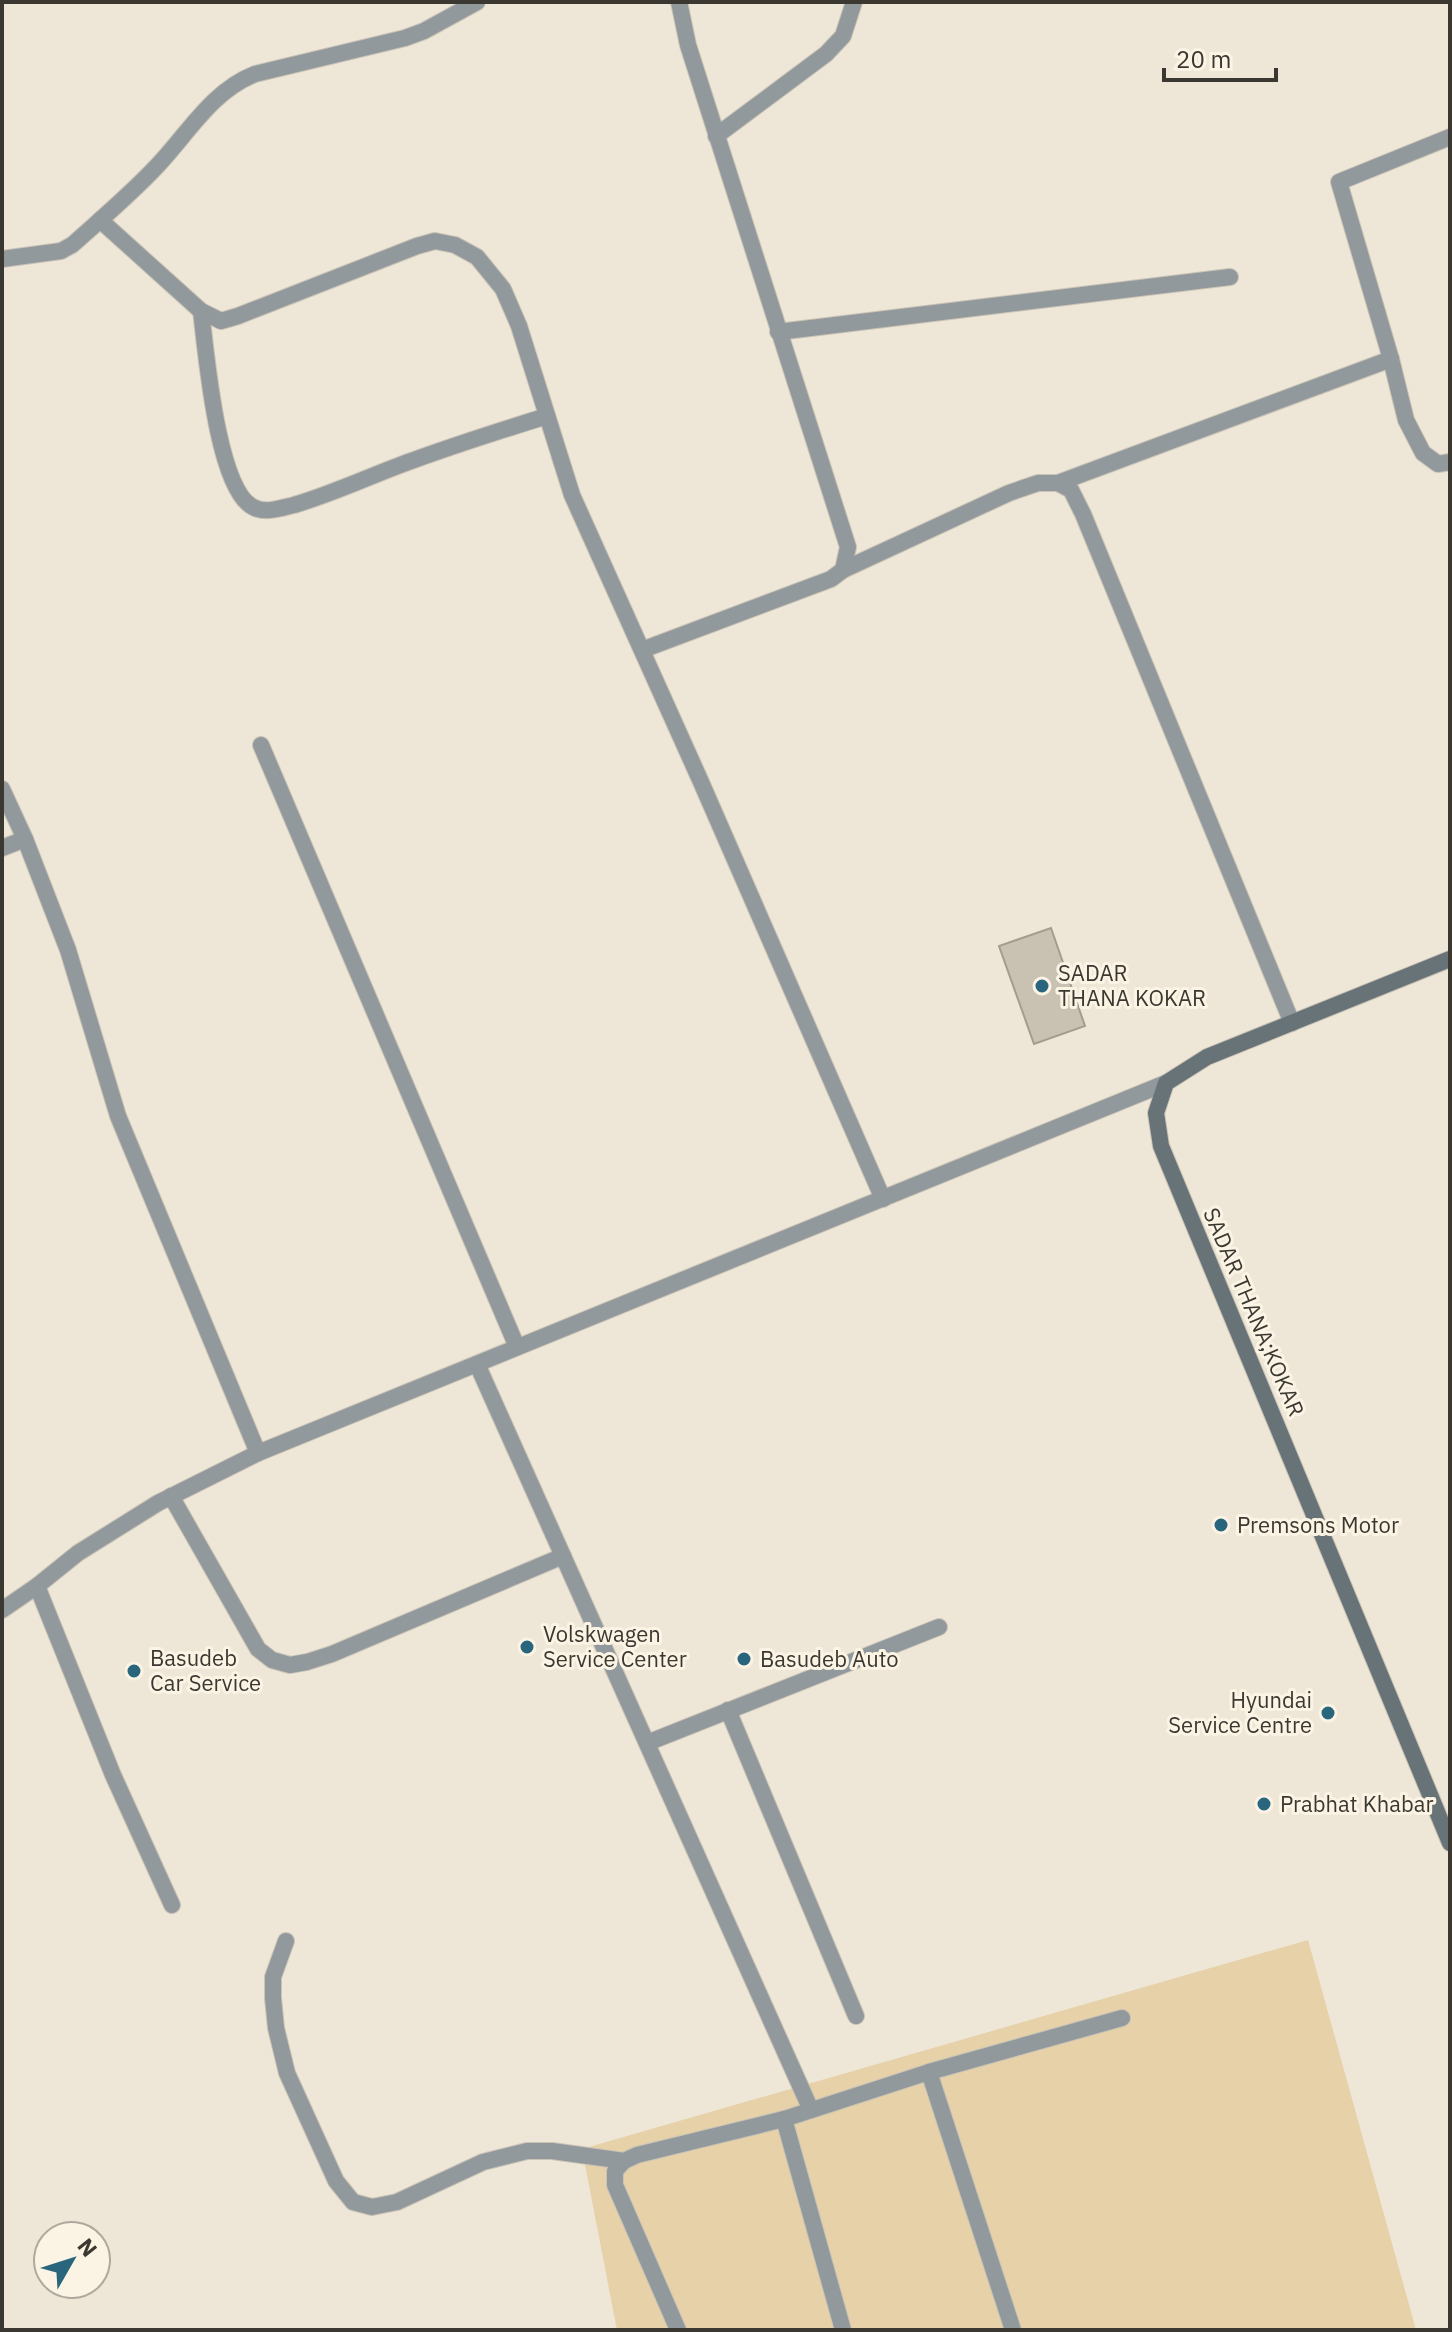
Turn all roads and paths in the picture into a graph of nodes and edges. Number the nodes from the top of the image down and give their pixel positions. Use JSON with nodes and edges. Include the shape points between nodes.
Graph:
{"nodes":[{"id":1,"x":477,"y":2,"type":"edge"},
{"id":2,"x":679,"y":2,"type":"edge"},
{"id":3,"x":854,"y":2,"type":"edge"},
{"id":4,"x":448,"y":10,"type":"edge"},
{"id":5,"x":716,"y":136,"type":"junction"},
{"id":6,"x":1450,"y":137,"type":"edge"},
{"id":7,"x":100,"y":220,"type":"junction"},
{"id":8,"x":2,"y":259,"type":"edge"},
{"id":9,"x":1230,"y":277,"type":"dead end"},
{"id":10,"x":201,"y":311,"type":"junction"},
{"id":11,"x":778,"y":332,"type":"junction"},
{"id":12,"x":1391,"y":359,"type":"junction"},
{"id":13,"x":547,"y":416,"type":"junction"},
{"id":14,"x":1450,"y":462,"type":"edge"},
{"id":15,"x":1058,"y":483,"type":"junction"},
{"id":16,"x":843,"y":570,"type":"junction"},
{"id":17,"x":642,"y":650,"type":"junction"},
{"id":18,"x":261,"y":745,"type":"dead end"},
{"id":19,"x":2,"y":789,"type":"edge"},
{"id":20,"x":25,"y":839,"type":"junction"},
{"id":21,"x":2,"y":848,"type":"edge"},
{"id":22,"x":1450,"y":959,"type":"edge"},
{"id":23,"x":1292,"y":1023,"type":"junction"},
{"id":24,"x":1166,"y":1083,"type":"junction"},
{"id":25,"x":883,"y":1199,"type":"junction"},
{"id":26,"x":517,"y":1347,"type":"junction"},
{"id":27,"x":477,"y":1364,"type":"junction"},
{"id":28,"x":258,"y":1453,"type":"junction"},
{"id":29,"x":171,"y":1496,"type":"junction"},
{"id":30,"x":563,"y":1556,"type":"junction"},
{"id":31,"x":37,"y":1586,"type":"junction"},
{"id":32,"x":2,"y":1610,"type":"edge"},
{"id":33,"x":939,"y":1627,"type":"dead end"},
{"id":34,"x":728,"y":1710,"type":"junction"},
{"id":35,"x":647,"y":1743,"type":"junction"},
{"id":36,"x":1450,"y":1843,"type":"edge"},
{"id":37,"x":172,"y":1905,"type":"dead end"},
{"id":38,"x":286,"y":1941,"type":"dead end"},
{"id":39,"x":856,"y":2016,"type":"dead end"},
{"id":40,"x":1122,"y":2018,"type":"dead end"},
{"id":41,"x":929,"y":2072,"type":"junction"},
{"id":42,"x":811,"y":2110,"type":"junction"},
{"id":43,"x":784,"y":2119,"type":"junction"},
{"id":44,"x":624,"y":2161,"type":"junction"},
{"id":45,"x":678,"y":2330,"type":"edge"},
{"id":46,"x":843,"y":2330,"type":"edge"},
{"id":47,"x":1013,"y":2330,"type":"edge"}],
"edges":[{"from":1,"to":4,"type":"street"},
{"from":2,"to":5,"type":"street"},
{"from":3,"to":5,"type":"street","via":[[843,36],[826,54]]},
{"from":4,"to":7,"type":"street","via":[[424,31],[405,38],[237,81]]},
{"from":5,"to":11,"type":"street"},
{"from":6,"to":12,"type":"street","via":[[1339,182]]},
{"from":7,"to":8,"type":"street","via":[[61,251]]},
{"from":7,"to":10,"type":"street"},
{"from":9,"to":11,"type":"street"},
{"from":10,"to":13,"type":"street","via":[[221,321],[417,246],[435,241],[455,245],[477,257],[503,289]]},
{"from":10,"to":13,"type":"street","via":[[226,467],[250,507],[265,511],[296,504]]},
{"from":11,"to":16,"type":"street","via":[[848,547]]},
{"from":12,"to":14,"type":"street","via":[[1406,420],[1423,453],[1438,464]]},
{"from":12,"to":15,"type":"street"},
{"from":13,"to":17,"type":"street","via":[[572,495]]},
{"from":15,"to":16,"type":"street","via":[[1009,493]]},
{"from":15,"to":23,"type":"street","via":[[1071,490],[1083,514]]},
{"from":16,"to":17,"type":"street"},
{"from":17,"to":25,"type":"street"},
{"from":18,"to":26,"type":"street"},
{"from":19,"to":20,"type":"street"},
{"from":20,"to":21,"type":"street"},
{"from":20,"to":28,"type":"street","via":[[68,950],[118,1116]]},
{"from":22,"to":23,"type":"street"},
{"from":23,"to":24,"type":"street","via":[[1207,1057]]},
{"from":24,"to":25,"type":"street"},
{"from":24,"to":36,"type":"street","name":"SADAR THANA;KOKAR","via":[[1156,1113],[1161,1146]]},
{"from":25,"to":26,"type":"street"},
{"from":26,"to":27,"type":"street"},
{"from":27,"to":28,"type":"street"},
{"from":27,"to":30,"type":"street"},
{"from":28,"to":29,"type":"street"},
{"from":29,"to":30,"type":"street","via":[[258,1649],[290,1665],[332,1654]]},
{"from":29,"to":31,"type":"street","via":[[78,1553]]},
{"from":30,"to":35,"type":"street"},
{"from":31,"to":32,"type":"street"},
{"from":31,"to":37,"type":"street"},
{"from":33,"to":34,"type":"street"},
{"from":34,"to":35,"type":"street"},
{"from":34,"to":39,"type":"street"},
{"from":35,"to":42,"type":"street"},
{"from":38,"to":44,"type":"street","via":[[273,1977],[273,1998],[287,2073],[336,2181],[353,2202],[372,2207],[397,2202],[483,2162],[527,2151]]},
{"from":40,"to":41,"type":"street"},
{"from":41,"to":42,"type":"street"},
{"from":41,"to":47,"type":"street"},
{"from":42,"to":43,"type":"street"},
{"from":43,"to":44,"type":"street"},
{"from":43,"to":46,"type":"street"},
{"from":44,"to":45,"type":"street","via":[[615,2171],[615,2185]]}]}
